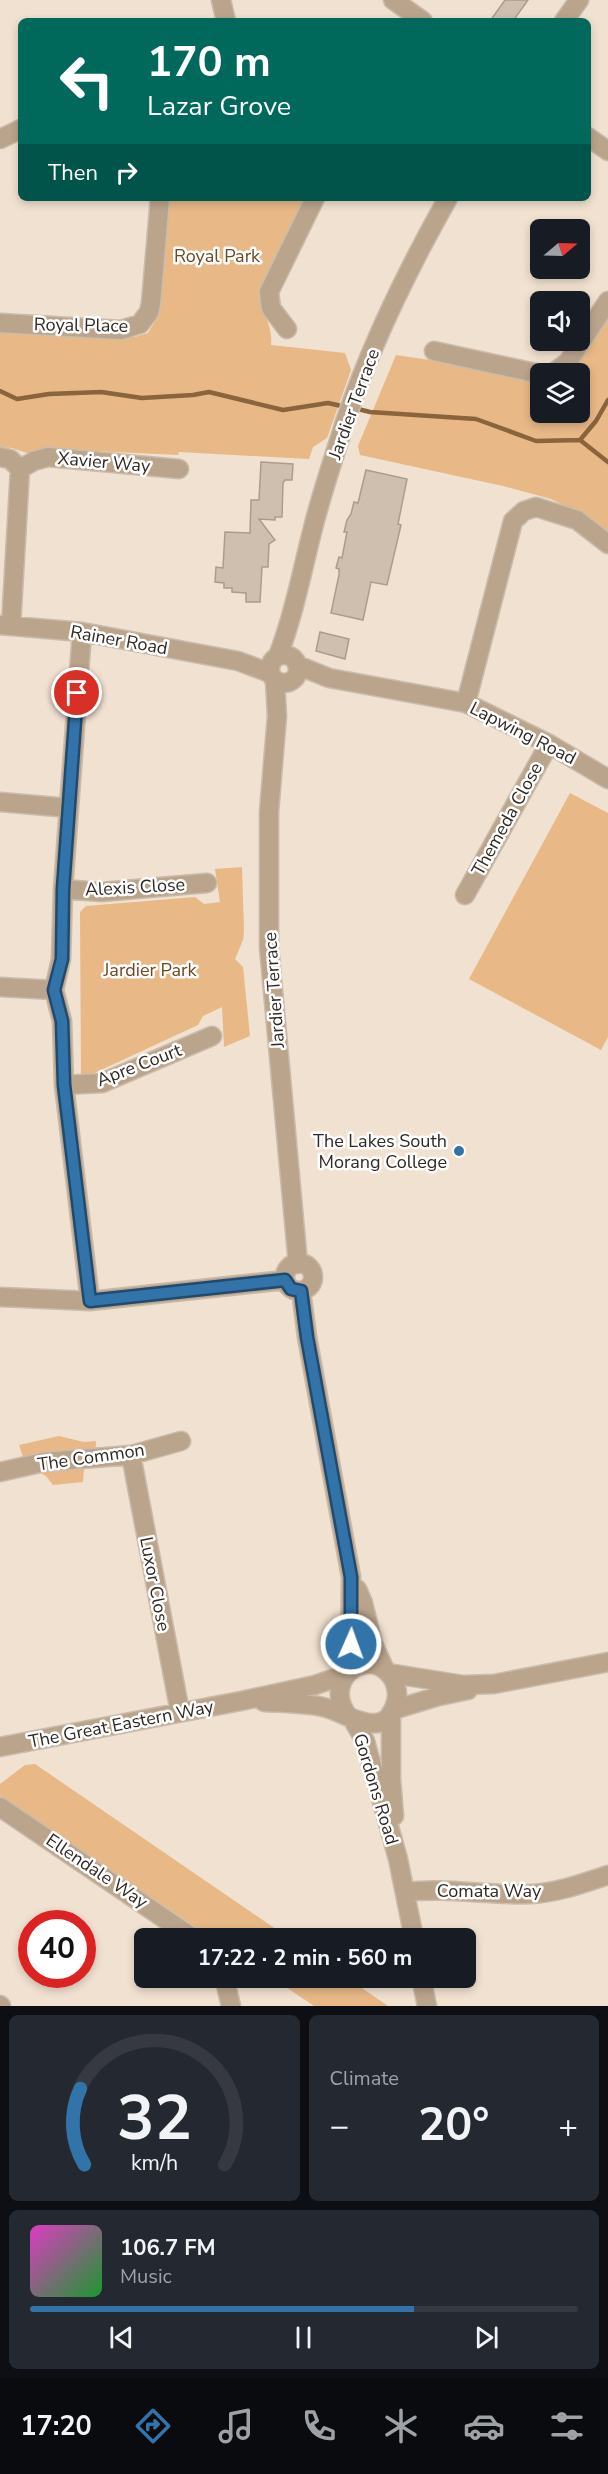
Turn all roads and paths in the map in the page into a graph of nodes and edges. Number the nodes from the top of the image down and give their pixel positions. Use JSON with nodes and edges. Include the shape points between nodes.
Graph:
{"nodes":[{"id":1,"x":221,"y":0,"type":"edge"},
{"id":2,"x":393,"y":0,"type":"edge"},
{"id":3,"x":579,"y":0,"type":"edge"},
{"id":4,"x":225,"y":18,"type":"edge"},
{"id":5,"x":419,"y":18,"type":"edge"},
{"id":6,"x":566,"y":18,"type":"edge"},
{"id":7,"x":18,"y":130,"type":"edge"},
{"id":8,"x":0,"y":139,"type":"edge"},
{"id":9,"x":591,"y":139,"type":"edge"},
{"id":10,"x":608,"y":151,"type":"edge"},
{"id":11,"x":160,"y":201,"type":"edge"},
{"id":12,"x":314,"y":201,"type":"edge"},
{"id":13,"x":446,"y":201,"type":"edge"},
{"id":14,"x":608,"y":301,"type":"edge"},
{"id":15,"x":0,"y":323,"type":"edge"},
{"id":16,"x":287,"y":329,"type":"dead end"},
{"id":17,"x":434,"y":351,"type":"dead end"},
{"id":18,"x":567,"y":363,"type":"edge"},
{"id":19,"x":530,"y":372,"type":"edge"},
{"id":20,"x":0,"y":456,"type":"edge"},
{"id":21,"x":20,"y":469,"type":"junction"},
{"id":22,"x":179,"y":469,"type":"dead end"},
{"id":23,"x":608,"y":544,"type":"edge"},
{"id":24,"x":6,"y":626,"type":"edge"},
{"id":25,"x":82,"y":632,"type":"junction"},
{"id":26,"x":284,"y":669,"type":"junction"},
{"id":27,"x":466,"y":703,"type":"junction"},
{"id":28,"x":549,"y":744,"type":"junction"},
{"id":29,"x":608,"y":779,"type":"edge"},
{"id":30,"x":0,"y":802,"type":"edge"},
{"id":31,"x":69,"y":808,"type":"junction"},
{"id":32,"x":207,"y":883,"type":"dead end"},
{"id":33,"x":63,"y":889,"type":"junction"},
{"id":34,"x":465,"y":895,"type":"dead end"},
{"id":35,"x":0,"y":987,"type":"edge"},
{"id":36,"x":54,"y":990,"type":"junction"},
{"id":37,"x":213,"y":1036,"type":"dead end"},
{"id":38,"x":64,"y":1085,"type":"junction"},
{"id":39,"x":298,"y":1264,"type":"junction"},
{"id":40,"x":285,"y":1280,"type":"junction"},
{"id":41,"x":301,"y":1291,"type":"junction"},
{"id":42,"x":0,"y":1297,"type":"edge"},
{"id":43,"x":90,"y":1301,"type":"junction"},
{"id":44,"x":181,"y":1441,"type":"dead end"},
{"id":45,"x":131,"y":1455,"type":"junction"},
{"id":46,"x":0,"y":1472,"type":"edge"},
{"id":47,"x":351,"y":1577,"type":"junction"},
{"id":48,"x":608,"y":1662,"type":"edge"},
{"id":49,"x":386,"y":1671,"type":"junction"},
{"id":50,"x":349,"y":1672,"type":"junction"},
{"id":51,"x":494,"y":1684,"type":"junction"},
{"id":52,"x":241,"y":1701,"type":"junction"},
{"id":53,"x":392,"y":1712,"type":"junction"},
{"id":54,"x":180,"y":1713,"type":"junction"},
{"id":55,"x":350,"y":1718,"type":"junction"},
{"id":56,"x":0,"y":1747,"type":"edge"},
{"id":57,"x":0,"y":1807,"type":"edge"},
{"id":58,"x":398,"y":1859,"type":"junction"},
{"id":59,"x":608,"y":1875,"type":"edge"},
{"id":60,"x":405,"y":1892,"type":"junction"},
{"id":61,"x":178,"y":1928,"type":"edge"},
{"id":62,"x":412,"y":1928,"type":"edge"},
{"id":63,"x":227,"y":1988,"type":"edge"},
{"id":64,"x":423,"y":1988,"type":"edge"},
{"id":65,"x":231,"y":2006,"type":"edge"},
{"id":66,"x":427,"y":2006,"type":"edge"}],
"edges":[{"from":1,"to":4,"type":"street"},
{"from":2,"to":5,"type":"street"},
{"from":3,"to":6,"type":"street"},
{"from":7,"to":8,"type":"street"},
{"from":9,"to":10,"type":"street"},
{"from":11,"to":15,"type":"street","name":"Royal Place","via":[[151,303],[140,324],[121,330]]},
{"from":12,"to":16,"type":"street","via":[[269,292],[271,308]]},
{"from":13,"to":26,"type":"street","name":"Jardier Terrace","via":[[406,275],[342,432],[314,526]]},
{"from":14,"to":18,"type":"street"},
{"from":17,"to":19,"type":"street"},
{"from":20,"to":21,"type":"street"},
{"from":21,"to":22,"type":"street","name":"Xavier Way","via":[[48,457]]},
{"from":21,"to":24,"type":"street"},
{"from":23,"to":27,"type":"street","via":[[577,520],[536,507],[513,521]]},
{"from":24,"to":25,"type":"street","name":"Rainer Road"},
{"from":25,"to":26,"type":"street","name":"Rainer Road"},
{"from":25,"to":31,"type":"street"},
{"from":26,"to":27,"type":"street","name":"Lapwing Road"},
{"from":26,"to":39,"type":"street","name":"Jardier Terrace","via":[[269,812],[269,947]]},
{"from":27,"to":28,"type":"street","name":"Lapwing Road"},
{"from":28,"to":29,"type":"street","name":"Lapwing Road"},
{"from":28,"to":34,"type":"street","name":"Themeda Close"},
{"from":30,"to":31,"type":"street"},
{"from":31,"to":33,"type":"street"},
{"from":32,"to":33,"type":"street","name":"Alexis Close","via":[[101,892]]},
{"from":33,"to":36,"type":"street","via":[[62,959]]},
{"from":35,"to":36,"type":"street"},
{"from":36,"to":38,"type":"street","via":[[62,1021]]},
{"from":37,"to":38,"type":"street","name":"Apre Court","via":[[102,1083]]},
{"from":38,"to":43,"type":"street"},
{"from":39,"to":40,"type":"street","via":[[289,1268]]},
{"from":39,"to":41,"type":"street","via":[[308,1268],[312,1276],[311,1284]]},
{"from":40,"to":41,"type":"street","via":[[291,1289]]},
{"from":40,"to":43,"type":"street"},
{"from":41,"to":47,"type":"street"},
{"from":42,"to":43,"type":"street"},
{"from":44,"to":45,"type":"street","name":"The Common"},
{"from":45,"to":46,"type":"street","name":"The Common","via":[[44,1462]]},
{"from":45,"to":54,"type":"street","name":"Luxor Close"},
{"from":47,"to":49,"type":"street"},
{"from":47,"to":50,"type":"street"},
{"from":48,"to":51,"type":"street"},
{"from":49,"to":50,"type":"street","via":[[368,1665]]},
{"from":49,"to":51,"type":"street","via":[[463,1684]]},
{"from":49,"to":53,"type":"street","via":[[397,1691]]},
{"from":50,"to":52,"type":"street","name":"The Great Eastern Way","via":[[315,1685]]},
{"from":50,"to":55,"type":"street","via":[[339,1690],[342,1708]]},
{"from":51,"to":53,"type":"street"},
{"from":52,"to":54,"type":"street","name":"The Great Eastern Way"},
{"from":52,"to":55,"type":"street","name":"The Great Eastern Way","via":[[324,1707]]},
{"from":53,"to":55,"type":"street","via":[[377,1723]]},
{"from":53,"to":58,"type":"street","name":"Gordons Road","via":[[391,1779]]},
{"from":54,"to":56,"type":"street","name":"The Great Eastern Way"},
{"from":55,"to":58,"type":"street","name":"Gordons Road","via":[[365,1741]]},
{"from":57,"to":61,"type":"street","name":"Ellendale Way"},
{"from":58,"to":60,"type":"street","name":"Gordons Road"},
{"from":59,"to":60,"type":"street","name":"Comata Way","via":[[532,1894]]},
{"from":60,"to":62,"type":"street","name":"Gordons Road"},
{"from":63,"to":65,"type":"street"},
{"from":64,"to":66,"type":"street"}]}
